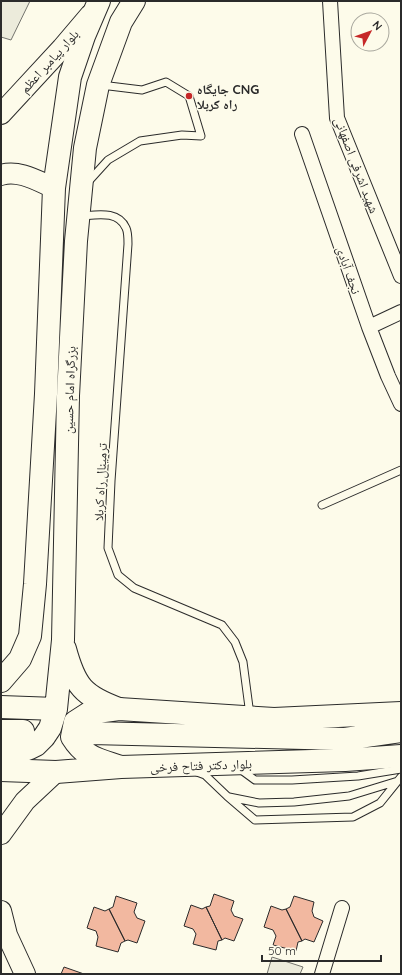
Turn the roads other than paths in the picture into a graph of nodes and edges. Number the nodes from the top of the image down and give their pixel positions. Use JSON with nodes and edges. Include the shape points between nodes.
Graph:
{"nodes":[{"id":1,"x":134,"y":1,"type":"edge"},
{"id":2,"x":330,"y":1,"type":"edge"},
{"id":3,"x":98,"y":4,"type":"edge"},
{"id":4,"x":98,"y":85,"type":"junction"},
{"id":5,"x":1,"y":114,"type":"edge"},
{"id":6,"x":302,"y":134,"type":"dead end"},
{"id":7,"x":1,"y":175,"type":"edge"},
{"id":8,"x":54,"y":188,"type":"junction"},
{"id":9,"x":81,"y":189,"type":"junction"},
{"id":10,"x":78,"y":216,"type":"junction"},
{"id":11,"x":401,"y":276,"type":"edge"},
{"id":12,"x":401,"y":312,"type":"edge"},
{"id":13,"x":369,"y":327,"type":"junction"},
{"id":14,"x":401,"y":404,"type":"edge"},
{"id":15,"x":401,"y":470,"type":"edge"},
{"id":16,"x":322,"y":505,"type":"dead end"},
{"id":17,"x":39,"y":510,"type":"junction"},
{"id":18,"x":66,"y":512,"type":"junction"},
{"id":19,"x":63,"y":640,"type":"junction"},
{"id":20,"x":1,"y":681,"type":"edge"},
{"id":21,"x":1,"y":707,"type":"edge"},
{"id":22,"x":56,"y":709,"type":"junction"},
{"id":23,"x":119,"y":710,"type":"junction"},
{"id":24,"x":401,"y":713,"type":"edge"},
{"id":25,"x":250,"y":718,"type":"junction"},
{"id":26,"x":1,"y":730,"type":"edge"},
{"id":27,"x":23,"y":731,"type":"dead end"},
{"id":28,"x":401,"y":731,"type":"edge"},
{"id":29,"x":91,"y":733,"type":"dead end"},
{"id":30,"x":1,"y":752,"type":"edge"},
{"id":31,"x":401,"y":756,"type":"edge"},
{"id":32,"x":231,"y":764,"type":"junction"},
{"id":33,"x":180,"y":765,"type":"junction"},
{"id":34,"x":121,"y":767,"type":"junction"},
{"id":35,"x":401,"y":769,"type":"edge"},
{"id":36,"x":1,"y":770,"type":"edge"},
{"id":37,"x":56,"y":772,"type":"junction"},
{"id":38,"x":399,"y":779,"type":"edge"},
{"id":39,"x":227,"y":796,"type":"junction"},
{"id":40,"x":1,"y":834,"type":"edge"},
{"id":41,"x":342,"y":908,"type":"dead end"},
{"id":42,"x":1,"y":911,"type":"edge"},
{"id":43,"x":4,"y":936,"type":"edge"},
{"id":44,"x":25,"y":974,"type":"edge"},
{"id":45,"x":322,"y":974,"type":"edge"}],
"edges":[{"from":1,"to":4,"type":"main road","name":"بزرگراه امام حسین","via":[[121,22]]},
{"from":2,"to":11,"type":"street","name":"شهید اشرفی اصفهانی","via":[[337,118]]},
{"from":3,"to":5,"type":"main road","name":"بلوار پیامبر اعظم","via":[[62,48]]},
{"from":3,"to":8,"type":"main road","name":"بزرگراه امام حسین","via":[[70,77]]},
{"from":4,"to":9,"type":"main road","name":"بزرگراه امام حسین","via":[[85,148]]},
{"from":4,"to":9,"type":"lane","via":[[142,90],[166,82],[189,96],[201,136],[182,135],[140,141],[108,160]]},
{"from":6,"to":13,"type":"street","name":"نجف آبادی"},
{"from":7,"to":8,"type":"main road","via":[[8,172],[21,175]]},
{"from":8,"to":17,"type":"main road","name":"بزرگراه امام حسین"},
{"from":9,"to":10,"type":"main road","name":"بزرگراه امام حسین"},
{"from":10,"to":18,"type":"main road","name":"بزرگراه امام حسین","via":[[68,396]]},
{"from":10,"to":25,"type":"lane","name":"ترمینال راه کربلا","via":[[108,214],[118,218],[127,229],[108,548],[118,575],[134,588],[222,625],[235,642],[243,662]]},
{"from":12,"to":13,"type":"street"},
{"from":13,"to":14,"type":"street","name":"نجف آبادی"},
{"from":15,"to":16,"type":"lane"},
{"from":17,"to":18,"type":"main road"},
{"from":17,"to":20,"type":"main road","name":"بزرگراه امام حسین","via":[[30,636],[20,659]]},
{"from":18,"to":19,"type":"main road","name":"بزرگراه امام حسین"},
{"from":19,"to":22,"type":"main road","name":"بزرگراه امام حسین"},
{"from":19,"to":23,"type":"main road","via":[[72,672],[83,689],[100,702]]},
{"from":21,"to":22,"type":"main road"},
{"from":22,"to":30,"type":"main road","name":"بزرگراه امام حسین","via":[[47,732],[36,745],[22,751]]},
{"from":23,"to":25,"type":"main road"},
{"from":23,"to":34,"type":"main road","via":[[89,713],[75,722],[72,737],[79,748],[92,758]]},
{"from":24,"to":25,"type":"main road"},
{"from":26,"to":27,"type":"main road"},
{"from":28,"to":29,"type":"main road","via":[[345,738]]},
{"from":31,"to":32,"type":"main road","name":"بلوار دکتر فتاح فرخی"},
{"from":32,"to":33,"type":"main road","name":"بلوار دکتر فتاح فرخی"},
{"from":32,"to":35,"type":"lane","via":[[255,780],[358,776]]},
{"from":33,"to":34,"type":"main road","name":"بلوار دکتر فتاح فرخی"},
{"from":33,"to":39,"type":"lane","via":[[205,775]]},
{"from":34,"to":37,"type":"main road","name":"بلوار دکتر فتاح فرخی"},
{"from":36,"to":37,"type":"main road","name":"بلوار دکتر فتاح فرخی"},
{"from":37,"to":40,"type":"main road","via":[[25,801]]},
{"from":38,"to":39,"type":"lane","via":[[349,796],[294,802],[259,803]]},
{"from":38,"to":39,"type":"lane","via":[[380,803],[353,817],[255,820]]},
{"from":41,"to":45,"type":"street"},
{"from":42,"to":43,"type":"main road"},
{"from":43,"to":44,"type":"main road"}]}
